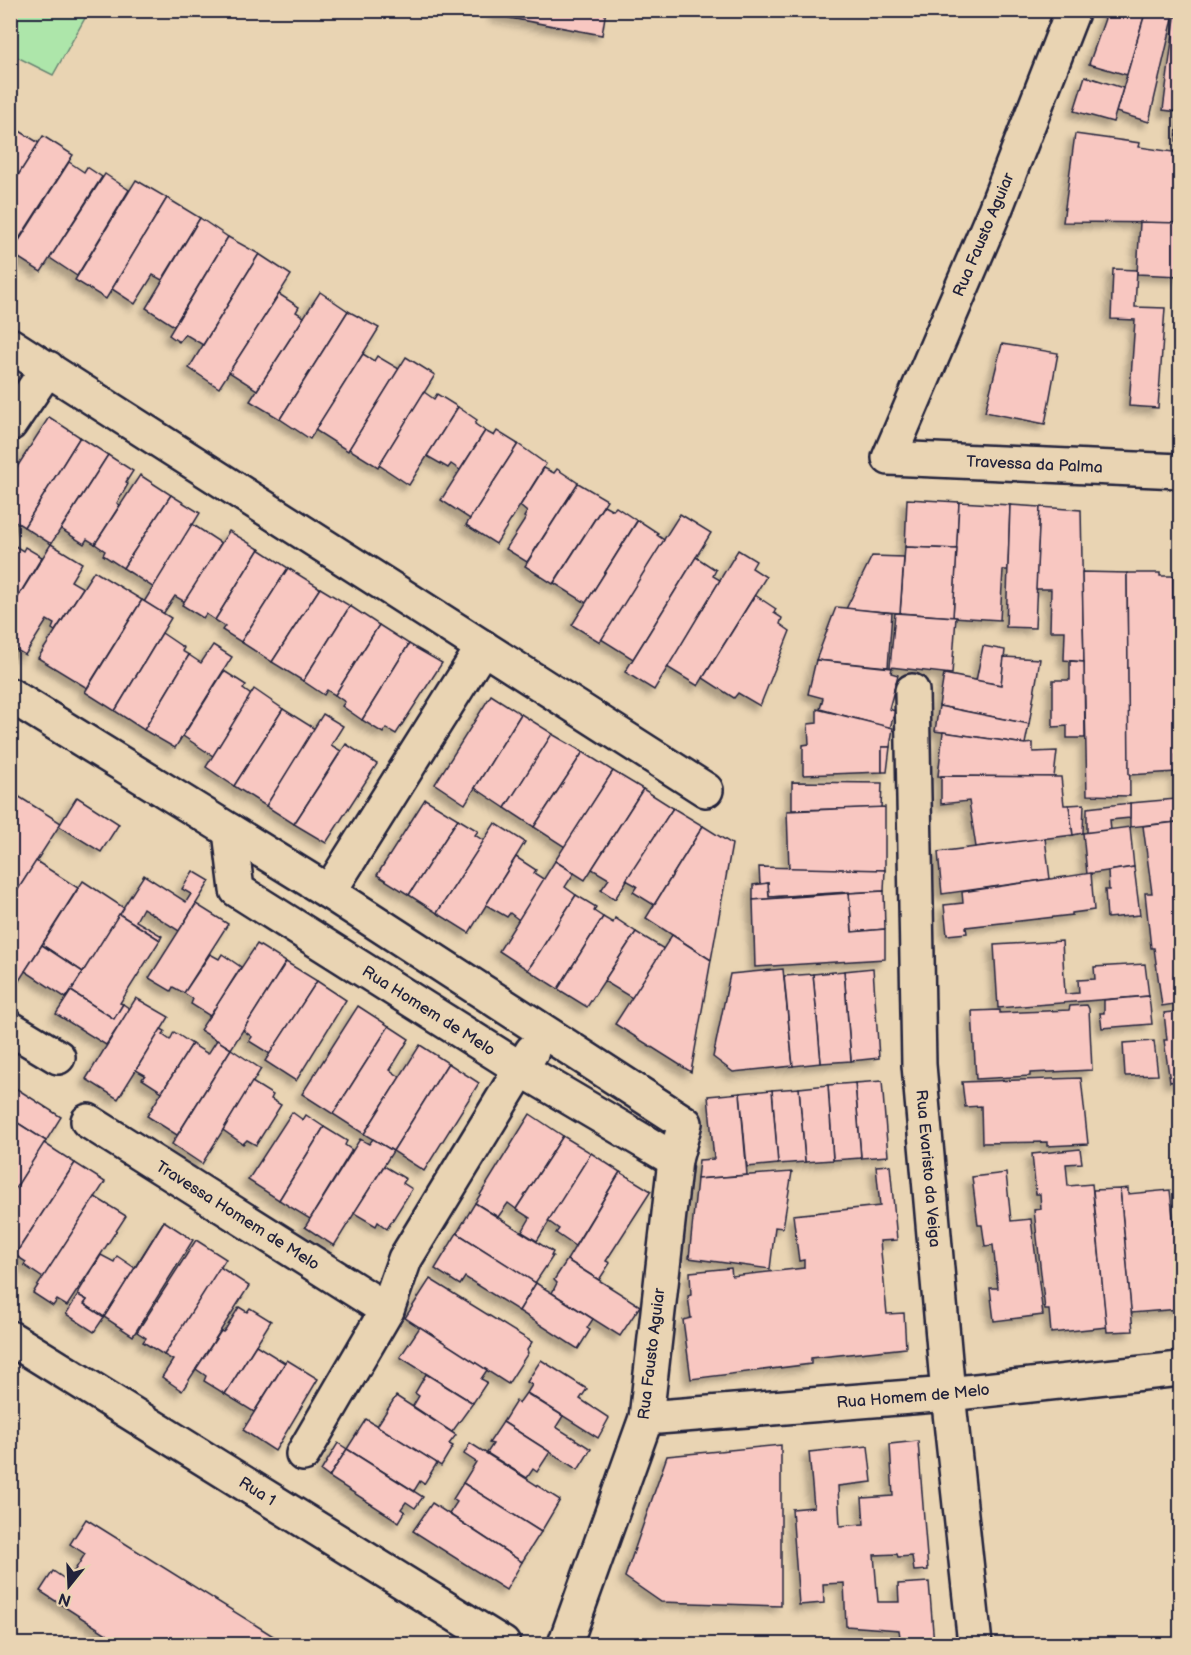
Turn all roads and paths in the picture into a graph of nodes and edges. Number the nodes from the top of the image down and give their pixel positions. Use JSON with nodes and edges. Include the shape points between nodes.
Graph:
{"nodes":[{"id":1,"x":1074,"y":10,"type":"edge"},
{"id":2,"x":10,"y":345,"type":"edge"},
{"id":3,"x":48,"y":368,"type":"junction"},
{"id":4,"x":10,"y":424,"type":"edge"},
{"id":5,"x":889,"y":458,"type":"joint"},
{"id":6,"x":1180,"y":471,"type":"edge"},
{"id":7,"x":483,"y":647,"type":"junction"},
{"id":8,"x":912,"y":691,"type":"dead end"},
{"id":9,"x":11,"y":695,"type":"edge"},
{"id":10,"x":705,"y":790,"type":"dead end"},
{"id":11,"x":230,"y":831,"type":"junction"},
{"id":12,"x":330,"y":892,"type":"junction"},
{"id":13,"x":10,"y":1028,"type":"edge"},
{"id":14,"x":544,"y":1031,"type":"junction"},
{"id":15,"x":58,"y":1057,"type":"dead end"},
{"id":16,"x":521,"y":1069,"type":"junction"},
{"id":17,"x":88,"y":1121,"type":"dead end"},
{"id":18,"x":675,"y":1160,"type":"junction"},
{"id":19,"x":387,"y":1310,"type":"junction"},
{"id":20,"x":10,"y":1338,"type":"edge"},
{"id":21,"x":1180,"y":1369,"type":"edge"},
{"id":22,"x":948,"y":1394,"type":"junction"},
{"id":23,"x":646,"y":1418,"type":"junction"},
{"id":24,"x":303,"y":1454,"type":"dead end"},
{"id":25,"x":503,"y":1644,"type":"edge"},
{"id":26,"x":565,"y":1644,"type":"edge"},
{"id":27,"x":975,"y":1644,"type":"edge"}],
"edges":[{"from":1,"to":5,"type":"street","name":"Rua Fausto Aguiar","via":[[995,210]]},
{"from":2,"to":3,"type":"street"},
{"from":3,"to":4,"type":"street"},
{"from":3,"to":7,"type":"street"},
{"from":5,"to":6,"type":"street","name":"Travessa da Palma"},
{"from":7,"to":10,"type":"street"},
{"from":7,"to":12,"type":"street"},
{"from":8,"to":22,"type":"street","name":"Rua Evaristo da Veiga","via":[[919,1065]]},
{"from":9,"to":11,"type":"street"},
{"from":11,"to":12,"type":"street"},
{"from":11,"to":16,"type":"street","name":"Rua Homem de Melo","via":[[237,890]]},
{"from":12,"to":14,"type":"street"},
{"from":13,"to":15,"type":"street"},
{"from":14,"to":16,"type":"street"},
{"from":14,"to":18,"type":"street","name":"Rua Fausto Aguiar","via":[[685,1123]]},
{"from":16,"to":18,"type":"street","name":"Rua Homem de Melo"},
{"from":16,"to":19,"type":"street","via":[[403,1262]]},
{"from":17,"to":19,"type":"street","name":"Travessa Homem de Melo"},
{"from":18,"to":23,"type":"street","name":"Rua Fausto Aguiar"},
{"from":19,"to":24,"type":"street"},
{"from":20,"to":25,"type":"street","name":"Rua 1"},
{"from":21,"to":22,"type":"street","name":"Rua Homem de Melo"},
{"from":22,"to":23,"type":"street","name":"Rua Homem de Melo"},
{"from":22,"to":27,"type":"street","name":"Rua Evaristo da Veiga"},
{"from":23,"to":26,"type":"street","name":"Rua Fausto Aguiar"}]}
